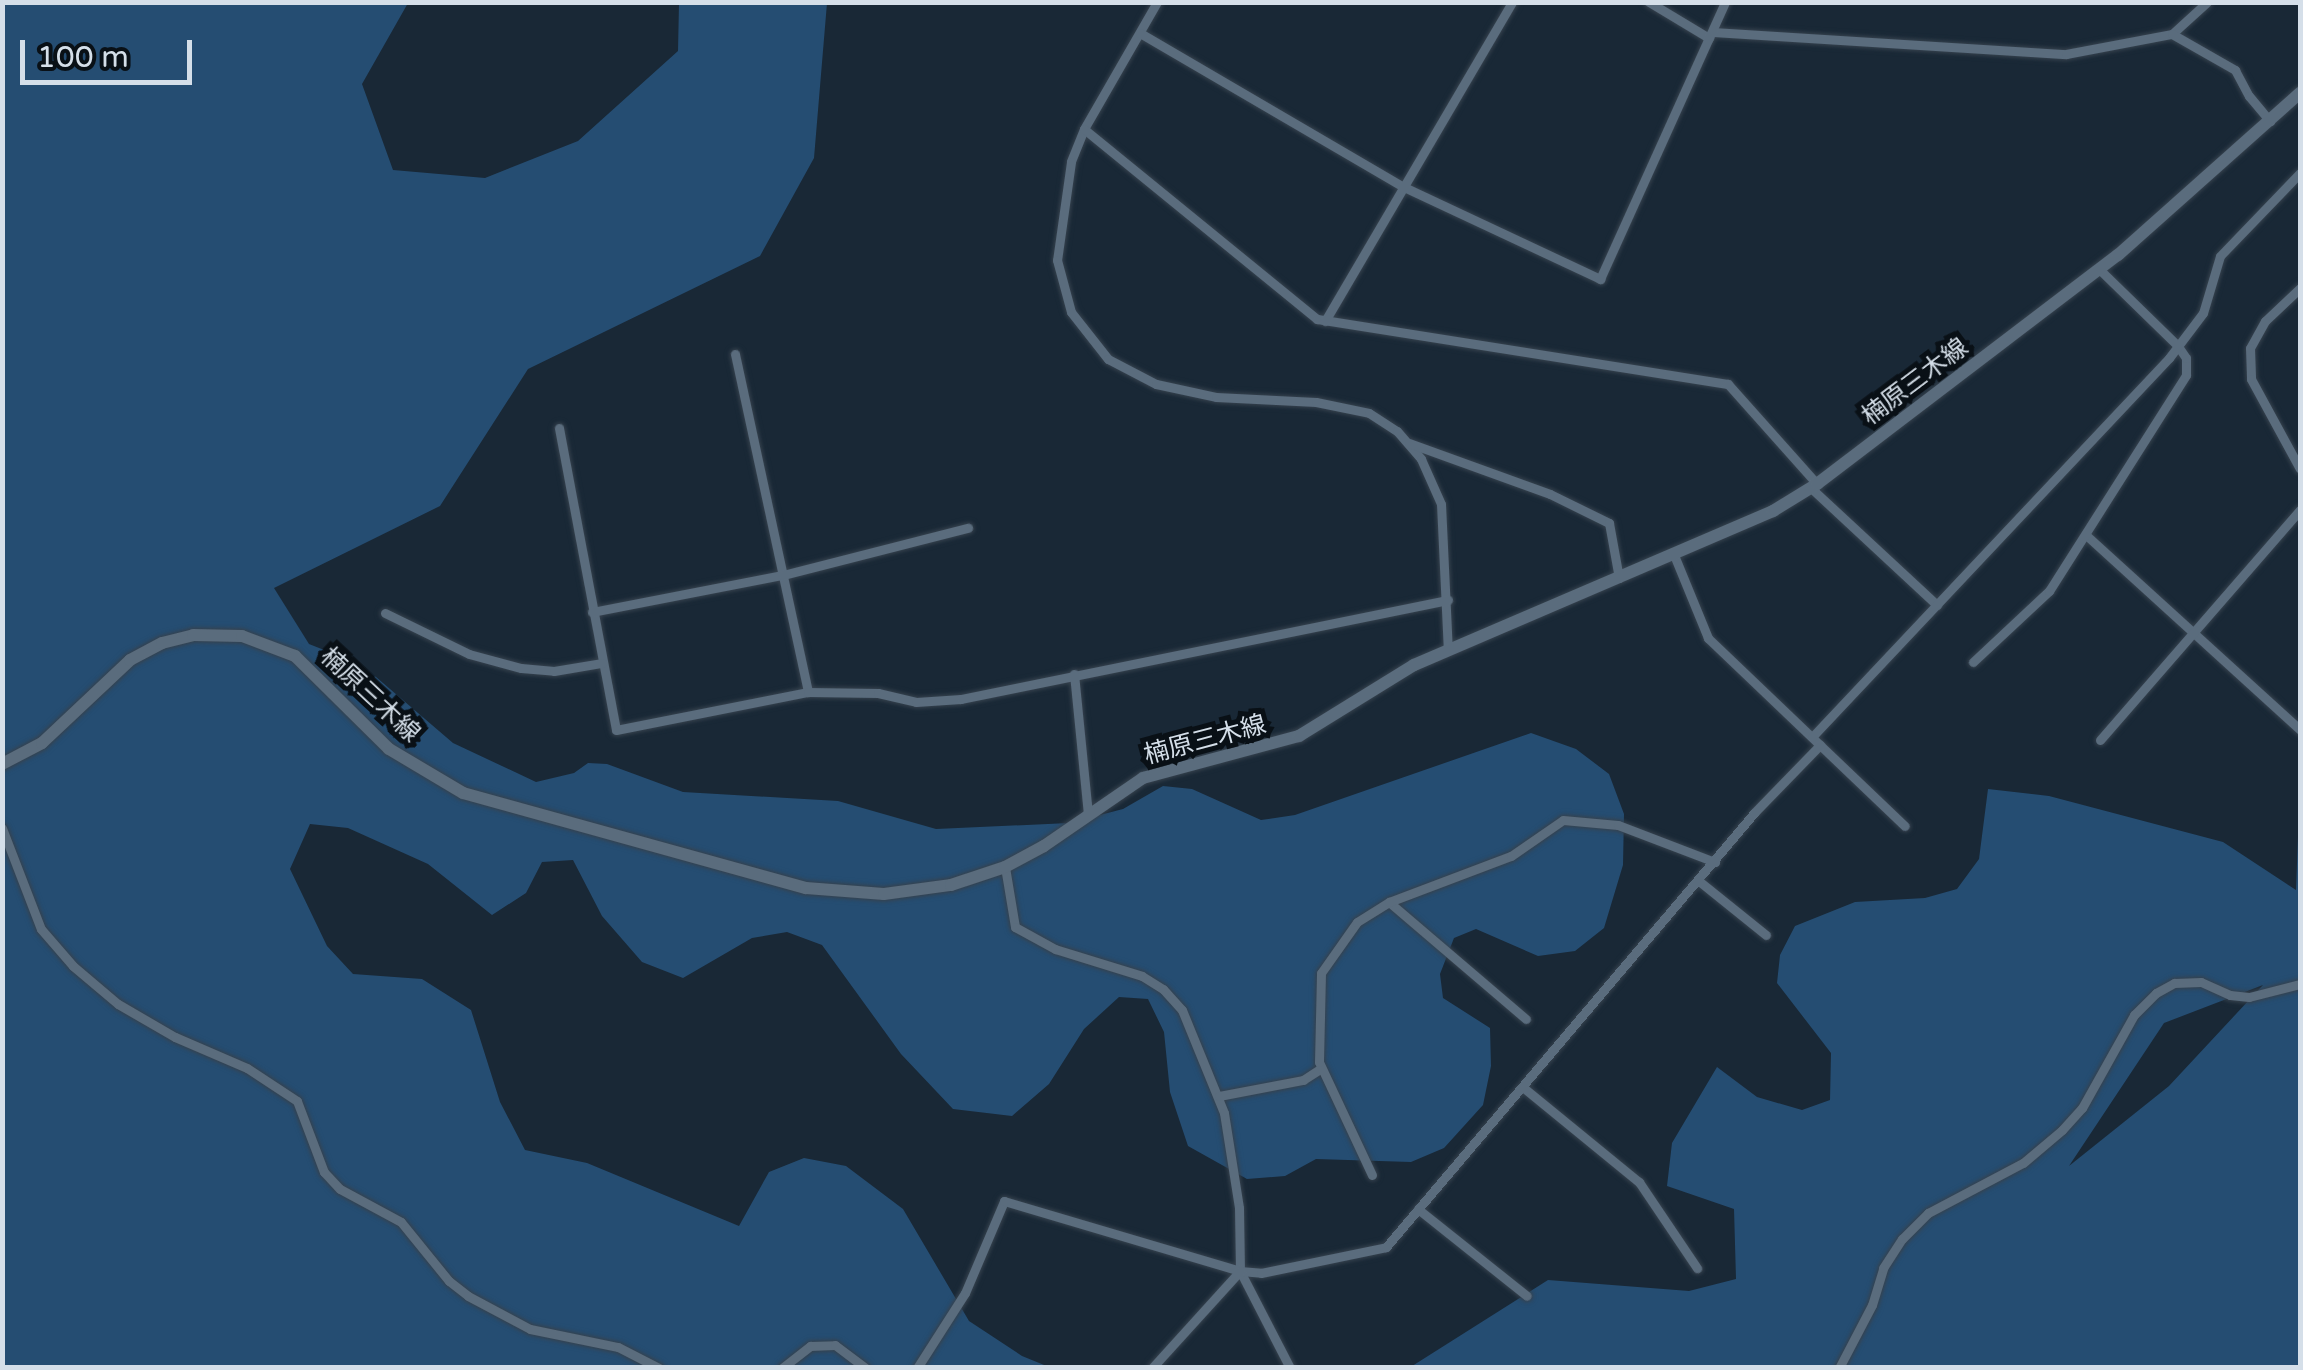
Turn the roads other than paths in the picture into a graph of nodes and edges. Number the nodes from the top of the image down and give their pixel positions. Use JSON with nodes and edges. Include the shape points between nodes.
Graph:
{"nodes":[{"id":1,"x":1157,"y":2,"type":"edge"},
{"id":2,"x":1512,"y":2,"type":"edge"},
{"id":3,"x":1649,"y":2,"type":"edge"},
{"id":4,"x":1726,"y":2,"type":"edge"},
{"id":5,"x":2208,"y":2,"type":"edge"},
{"id":6,"x":1140,"y":33,"type":"junction"},
{"id":7,"x":2172,"y":34,"type":"junction"},
{"id":8,"x":1711,"y":35,"type":"junction"},
{"id":9,"x":2300,"y":93,"type":"edge"},
{"id":10,"x":2270,"y":121,"type":"junction"},
{"id":11,"x":1084,"y":129,"type":"junction"},
{"id":12,"x":2300,"y":173,"type":"edge"},
{"id":13,"x":1404,"y":187,"type":"junction"},
{"id":14,"x":2099,"y":269,"type":"junction"},
{"id":15,"x":2300,"y":288,"type":"edge"},
{"id":16,"x":1325,"y":321,"type":"junction"},
{"id":17,"x":2178,"y":346,"type":"junction"},
{"id":18,"x":734,"y":354,"type":"dead end"},
{"id":19,"x":559,"y":428,"type":"dead end"},
{"id":20,"x":1406,"y":442,"type":"junction"},
{"id":21,"x":2300,"y":469,"type":"edge"},
{"id":22,"x":1814,"y":486,"type":"junction"},
{"id":23,"x":2300,"y":510,"type":"edge"},
{"id":24,"x":968,"y":528,"type":"dead end"},
{"id":25,"x":2086,"y":535,"type":"junction"},
{"id":26,"x":1674,"y":554,"type":"junction"},
{"id":27,"x":783,"y":575,"type":"junction"},
{"id":28,"x":1618,"y":578,"type":"junction"},
{"id":29,"x":1448,"y":600,"type":"junction"},
{"id":30,"x":1937,"y":605,"type":"junction"},
{"id":31,"x":592,"y":612,"type":"junction"},
{"id":32,"x":384,"y":613,"type":"dead end"},
{"id":33,"x":2193,"y":632,"type":"junction"},
{"id":34,"x":1448,"y":650,"type":"junction"},
{"id":35,"x":1974,"y":662,"type":"dead end"},
{"id":36,"x":602,"y":664,"type":"junction"},
{"id":37,"x":1074,"y":674,"type":"junction"},
{"id":38,"x":808,"y":692,"type":"junction"},
{"id":39,"x":2300,"y":730,"type":"edge"},
{"id":40,"x":2100,"y":740,"type":"dead end"},
{"id":41,"x":1816,"y":741,"type":"junction"},
{"id":42,"x":2,"y":764,"type":"edge"},
{"id":43,"x":1088,"y":814,"type":"junction"},
{"id":44,"x":1905,"y":826,"type":"dead end"},
{"id":45,"x":2,"y":828,"type":"edge"},
{"id":46,"x":1714,"y":862,"type":"junction"},
{"id":47,"x":1006,"y":867,"type":"junction"},
{"id":48,"x":1699,"y":881,"type":"junction"},
{"id":49,"x":1389,"y":902,"type":"junction"},
{"id":50,"x":1766,"y":935,"type":"dead end"},
{"id":51,"x":2300,"y":984,"type":"edge"},
{"id":52,"x":1526,"y":1019,"type":"dead end"},
{"id":53,"x":1320,"y":1068,"type":"junction"},
{"id":54,"x":1524,"y":1088,"type":"junction"},
{"id":55,"x":1219,"y":1096,"type":"junction"},
{"id":56,"x":1372,"y":1174,"type":"dead end"},
{"id":57,"x":1418,"y":1209,"type":"junction"},
{"id":58,"x":1697,"y":1268,"type":"dead end"},
{"id":59,"x":1240,"y":1271,"type":"junction"},
{"id":60,"x":1527,"y":1296,"type":"dead end"},
{"id":61,"x":659,"y":1368,"type":"edge"},
{"id":62,"x":782,"y":1368,"type":"edge"},
{"id":63,"x":865,"y":1368,"type":"edge"},
{"id":64,"x":917,"y":1368,"type":"edge"},
{"id":65,"x":1152,"y":1368,"type":"edge"},
{"id":66,"x":1290,"y":1368,"type":"edge"},
{"id":67,"x":1839,"y":1368,"type":"edge"}],
"edges":[{"from":1,"to":6,"type":"street"},
{"from":2,"to":13,"type":"street"},
{"from":3,"to":8,"type":"street"},
{"from":4,"to":8,"type":"street"},
{"from":5,"to":7,"type":"street"},
{"from":6,"to":11,"type":"street"},
{"from":6,"to":13,"type":"street"},
{"from":7,"to":8,"type":"street","via":[[2066,54]]},
{"from":7,"to":10,"type":"street","via":[[2236,70]]},
{"from":8,"to":13,"type":"street","via":[[1600,280]]},
{"from":9,"to":10,"type":"main road","name":"楠原三木線"},
{"from":10,"to":14,"type":"main road","name":"楠原三木線"},
{"from":11,"to":16,"type":"street"},
{"from":11,"to":20,"type":"street","via":[[1071,162],[1057,260],[1071,312],[1108,359],[1128,373],[1195,394],[1316,402],[1369,413]]},
{"from":12,"to":17,"type":"street","via":[[2220,256],[2203,313]]},
{"from":13,"to":16,"type":"street"},
{"from":14,"to":17,"type":"street"},
{"from":14,"to":22,"type":"main road","name":"楠原三木線"},
{"from":15,"to":21,"type":"street","via":[[2265,321],[2250,348],[2251,379]]},
{"from":16,"to":22,"type":"street","via":[[1728,384]]},
{"from":17,"to":25,"type":"street","via":[[2186,374]]},
{"from":17,"to":30,"type":"street"},
{"from":18,"to":27,"type":"street"},
{"from":19,"to":31,"type":"street"},
{"from":20,"to":28,"type":"street","via":[[1550,494],[1609,523]]},
{"from":20,"to":29,"type":"street","via":[[1441,504]]},
{"from":22,"to":26,"type":"main road","name":"楠原三木線","via":[[1774,511]]},
{"from":22,"to":30,"type":"street"},
{"from":23,"to":33,"type":"street"},
{"from":24,"to":27,"type":"street"},
{"from":25,"to":33,"type":"street"},
{"from":25,"to":35,"type":"street","via":[[2049,591]]},
{"from":26,"to":28,"type":"main road","name":"楠原三木線"},
{"from":26,"to":41,"type":"street","via":[[1708,638]]},
{"from":27,"to":31,"type":"street"},
{"from":27,"to":38,"type":"street"},
{"from":28,"to":34,"type":"main road","name":"楠原三木線"},
{"from":29,"to":34,"type":"street"},
{"from":29,"to":37,"type":"street"},
{"from":30,"to":41,"type":"street"},
{"from":31,"to":36,"type":"street"},
{"from":32,"to":36,"type":"street","via":[[470,654],[521,668]]},
{"from":33,"to":39,"type":"street"},
{"from":33,"to":40,"type":"street"},
{"from":34,"to":43,"type":"main road","name":"楠原三木線","via":[[1371,688],[1299,736],[1170,768]]},
{"from":36,"to":38,"type":"street","via":[[616,730]]},
{"from":37,"to":38,"type":"street","via":[[942,702]]},
{"from":37,"to":43,"type":"street"},
{"from":41,"to":44,"type":"street"},
{"from":41,"to":46,"type":"street"},
{"from":42,"to":47,"type":"main road","name":"楠原三木線","via":[[42,743],[130,660],[162,643],[218,633],[269,642],[295,656],[389,748],[463,793],[502,806],[846,893],[918,890]]},
{"from":43,"to":47,"type":"main road","name":"楠原三木線"},
{"from":45,"to":61,"type":"street","via":[[41,929],[73,966],[118,1004],[248,1068],[297,1101],[324,1172],[340,1189],[402,1222],[449,1281],[530,1328],[618,1348]]},
{"from":46,"to":48,"type":"street"},
{"from":46,"to":49,"type":"street","via":[[1618,825],[1563,820],[1511,856]]},
{"from":47,"to":55,"type":"street","via":[[1015,927],[1163,989],[1182,1010]]},
{"from":48,"to":50,"type":"street"},
{"from":48,"to":54,"type":"street"},
{"from":49,"to":52,"type":"street"},
{"from":49,"to":53,"type":"street","via":[[1357,922],[1321,973]]},
{"from":51,"to":67,"type":"street","via":[[2249,997],[2201,982],[2174,983],[2156,993],[2134,1015],[2082,1108],[2062,1130],[2023,1162],[1928,1214],[1902,1239]]},
{"from":53,"to":55,"type":"street","via":[[1288,1084]]},
{"from":53,"to":56,"type":"street"},
{"from":54,"to":57,"type":"street"},
{"from":54,"to":58,"type":"street","via":[[1639,1182]]},
{"from":55,"to":59,"type":"street","via":[[1232,1149]]},
{"from":57,"to":59,"type":"street","via":[[1386,1247]]},
{"from":57,"to":60,"type":"street"},
{"from":59,"to":64,"type":"street","via":[[1004,1202],[964,1293]]},
{"from":59,"to":65,"type":"street"},
{"from":59,"to":66,"type":"street"},
{"from":62,"to":63,"type":"street","via":[[810,1346],[835,1344]]}]}
